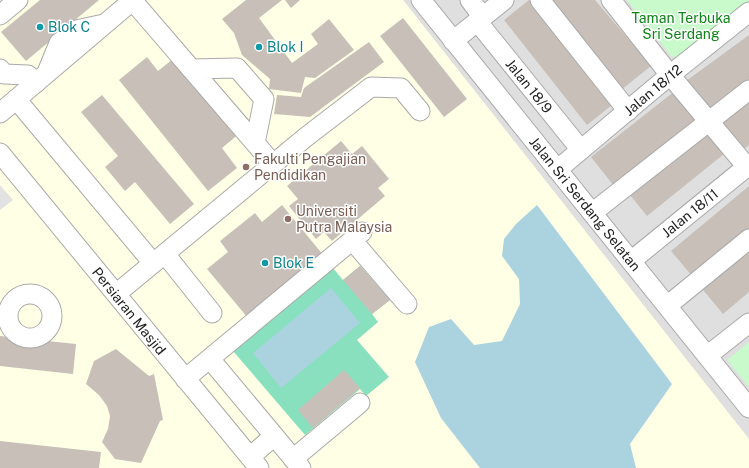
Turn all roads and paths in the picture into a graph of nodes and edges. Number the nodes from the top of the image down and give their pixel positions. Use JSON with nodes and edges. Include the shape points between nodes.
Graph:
{"nodes":[{"id":1,"x":18,"y":0,"type":"edge"},
{"id":2,"x":132,"y":0,"type":"edge"},
{"id":3,"x":420,"y":0,"type":"edge"},
{"id":4,"x":470,"y":0,"type":"edge"},
{"id":5,"x":504,"y":0,"type":"edge"},
{"id":6,"x":540,"y":0,"type":"edge"},
{"id":7,"x":611,"y":0,"type":"edge"},
{"id":8,"x":749,"y":12,"type":"edge"},
{"id":9,"x":0,"y":15,"type":"edge"},
{"id":10,"x":480,"y":19,"type":"junction"},
{"id":11,"x":453,"y":41,"type":"junction"},
{"id":12,"x":0,"y":69,"type":"edge"},
{"id":13,"x":191,"y":69,"type":"junction"},
{"id":14,"x":670,"y":75,"type":"junction"},
{"id":15,"x":41,"y":78,"type":"junction"},
{"id":16,"x":749,"y":90,"type":"edge"},
{"id":17,"x":16,"y":99,"type":"junction"},
{"id":18,"x":420,"y":111,"type":"dead end"},
{"id":19,"x":628,"y":111,"type":"junction"},
{"id":20,"x":0,"y":113,"type":"edge"},
{"id":21,"x":708,"y":122,"type":"junction"},
{"id":22,"x":255,"y":143,"type":"junction"},
{"id":23,"x":581,"y":150,"type":"junction"},
{"id":24,"x":0,"y":153,"type":"edge"},
{"id":25,"x":273,"y":164,"type":"junction"},
{"id":26,"x":748,"y":166,"type":"edge"},
{"id":27,"x":557,"y":170,"type":"junction"},
{"id":28,"x":592,"y":213,"type":"junction"},
{"id":29,"x":749,"y":239,"type":"edge"},
{"id":30,"x":159,"y":259,"type":"junction"},
{"id":31,"x":631,"y":262,"type":"junction"},
{"id":32,"x":116,"y":294,"type":"junction"},
{"id":33,"x":407,"y":304,"type":"dead end"},
{"id":34,"x":667,"y":306,"type":"junction"},
{"id":35,"x":212,"y":313,"type":"dead end"},
{"id":36,"x":749,"y":323,"type":"edge"},
{"id":37,"x":707,"y":356,"type":"junction"},
{"id":38,"x":210,"y":358,"type":"junction"},
{"id":39,"x":185,"y":379,"type":"junction"},
{"id":40,"x":360,"y":403,"type":"dead end"},
{"id":41,"x":749,"y":408,"type":"edge"},
{"id":42,"x":274,"y":436,"type":"junction"},
{"id":43,"x":254,"y":462,"type":"edge"},
{"id":44,"x":297,"y":463,"type":"edge"}],
"edges":[{"from":1,"to":9,"type":"street"},
{"from":2,"to":13,"type":"street"},
{"from":2,"to":15,"type":"street","via":[[104,24],[76,30],[59,43]]},
{"from":3,"to":11,"type":"street","name":"Jalan Sri Serdang Selatan"},
{"from":4,"to":10,"type":"street","name":"Jalan 18/9"},
{"from":5,"to":10,"type":"street"},
{"from":6,"to":19,"type":"street"},
{"from":7,"to":14,"type":"street"},
{"from":8,"to":14,"type":"street","name":"Jalan 18/12"},
{"from":10,"to":11,"type":"street"},
{"from":10,"to":23,"type":"street","name":"Jalan 18/9"},
{"from":11,"to":27,"type":"street","name":"Jalan Sri Serdang Selatan"},
{"from":12,"to":15,"type":"street","via":[[4,74]]},
{"from":13,"to":22,"type":"street"},
{"from":13,"to":22,"type":"street","via":[[237,68],[264,99]]},
{"from":14,"to":19,"type":"street","name":"Jalan 18/12"},
{"from":14,"to":21,"type":"street"},
{"from":15,"to":17,"type":"street"},
{"from":16,"to":21,"type":"street"},
{"from":17,"to":20,"type":"street"},
{"from":17,"to":30,"type":"street"},
{"from":18,"to":25,"type":"street","via":[[401,88],[371,87]]},
{"from":19,"to":23,"type":"street","name":"Jalan 18/12"},
{"from":21,"to":26,"type":"street"},
{"from":21,"to":28,"type":"street"},
{"from":22,"to":25,"type":"street"},
{"from":23,"to":27,"type":"street","name":"Jalan 18/12"},
{"from":24,"to":32,"type":"street","name":"Persiaran Masjid"},
{"from":25,"to":30,"type":"street"},
{"from":26,"to":31,"type":"street","name":"Jalan 18/11"},
{"from":27,"to":28,"type":"street","name":"Jalan Sri Serdang Selatan"},
{"from":28,"to":31,"type":"street","name":"Jalan Sri Serdang Selatan"},
{"from":29,"to":34,"type":"street"},
{"from":30,"to":32,"type":"street"},
{"from":30,"to":35,"type":"street"},
{"from":31,"to":34,"type":"street","name":"Jalan Sri Serdang Selatan"},
{"from":32,"to":39,"type":"street","name":"Persiaran Masjid"},
{"from":33,"to":38,"type":"street","via":[[357,236]]},
{"from":34,"to":37,"type":"street","name":"Jalan Sri Serdang Selatan"},
{"from":36,"to":37,"type":"street"},
{"from":37,"to":41,"type":"street","name":"Jalan Sri Serdang Selatan"},
{"from":38,"to":39,"type":"street"},
{"from":38,"to":42,"type":"street"},
{"from":39,"to":43,"type":"street","name":"Persiaran Masjid"},
{"from":40,"to":44,"type":"street"},
{"from":42,"to":43,"type":"street"},
{"from":42,"to":44,"type":"street"}]}
